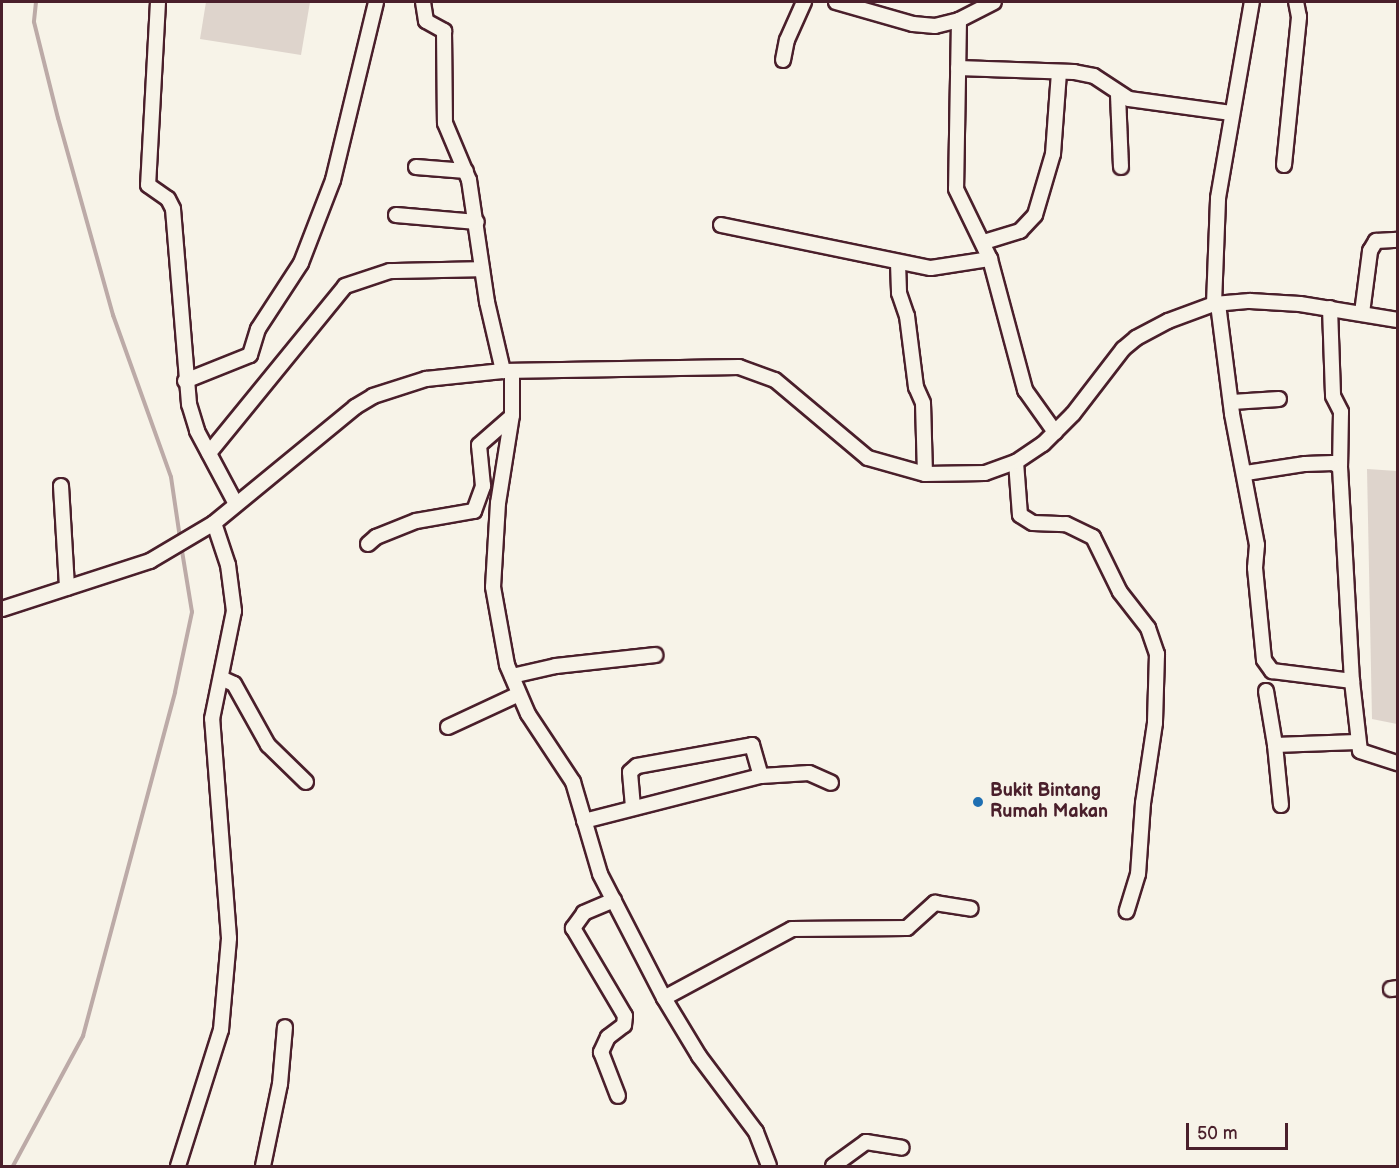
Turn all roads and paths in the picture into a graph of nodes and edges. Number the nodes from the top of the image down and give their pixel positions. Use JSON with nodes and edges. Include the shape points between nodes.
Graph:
{"nodes":[{"id":1,"x":158,"y":2,"type":"edge"},
{"id":2,"x":376,"y":2,"type":"edge"},
{"id":3,"x":423,"y":2,"type":"edge"},
{"id":4,"x":804,"y":2,"type":"edge"},
{"id":5,"x":836,"y":2,"type":"edge"},
{"id":6,"x":994,"y":2,"type":"edge"},
{"id":7,"x":1252,"y":2,"type":"edge"},
{"id":8,"x":1296,"y":2,"type":"edge"},
{"id":9,"x":959,"y":20,"type":"junction"},
{"id":10,"x":783,"y":60,"type":"dead end"},
{"id":11,"x":958,"y":68,"type":"junction"},
{"id":12,"x":1059,"y":72,"type":"junction"},
{"id":13,"x":1118,"y":95,"type":"junction"},
{"id":14,"x":1231,"y":113,"type":"junction"},
{"id":15,"x":1284,"y":165,"type":"dead end"},
{"id":16,"x":416,"y":167,"type":"dead end"},
{"id":17,"x":1121,"y":167,"type":"dead end"},
{"id":18,"x":466,"y":171,"type":"junction"},
{"id":19,"x":396,"y":216,"type":"dead end"},
{"id":20,"x":477,"y":222,"type":"junction"},
{"id":21,"x":721,"y":225,"type":"dead end"},
{"id":22,"x":1398,"y":240,"type":"edge"},
{"id":23,"x":984,"y":242,"type":"junction"},
{"id":24,"x":990,"y":259,"type":"junction"},
{"id":25,"x":898,"y":263,"type":"junction"},
{"id":26,"x":482,"y":269,"type":"junction"},
{"id":27,"x":1216,"y":304,"type":"junction"},
{"id":28,"x":1330,"y":308,"type":"junction"},
{"id":29,"x":1362,"y":313,"type":"junction"},
{"id":30,"x":1398,"y":320,"type":"edge"},
{"id":31,"x":507,"y":371,"type":"junction"},
{"id":32,"x":185,"y":381,"type":"junction"},
{"id":33,"x":1279,"y":399,"type":"dead end"},
{"id":34,"x":1232,"y":402,"type":"junction"},
{"id":35,"x":512,"y":415,"type":"junction"},
{"id":36,"x":1055,"y":432,"type":"junction"},
{"id":37,"x":209,"y":453,"type":"junction"},
{"id":38,"x":1016,"y":462,"type":"junction"},
{"id":39,"x":1340,"y":467,"type":"junction"},
{"id":40,"x":925,"y":473,"type":"junction"},
{"id":41,"x":1246,"y":473,"type":"junction"},
{"id":42,"x":61,"y":486,"type":"dead end"},
{"id":43,"x":236,"y":504,"type":"junction"},
{"id":44,"x":208,"y":526,"type":"junction"},
{"id":45,"x":368,"y":544,"type":"dead end"},
{"id":46,"x":68,"y":588,"type":"junction"},
{"id":47,"x":2,"y":609,"type":"edge"},
{"id":48,"x":655,"y":655,"type":"dead end"},
{"id":49,"x":512,"y":676,"type":"junction"},
{"id":50,"x":221,"y":678,"type":"junction"},
{"id":51,"x":1352,"y":681,"type":"junction"},
{"id":52,"x":1266,"y":691,"type":"dead end"},
{"id":53,"x":519,"y":694,"type":"junction"},
{"id":54,"x":448,"y":727,"type":"dead end"},
{"id":55,"x":1357,"y":742,"type":"junction"},
{"id":56,"x":1275,"y":745,"type":"junction"},
{"id":57,"x":1398,"y":763,"type":"edge"},
{"id":58,"x":761,"y":776,"type":"junction"},
{"id":59,"x":306,"y":782,"type":"dead end"},
{"id":60,"x":831,"y":783,"type":"dead end"},
{"id":61,"x":1281,"y":805,"type":"dead end"},
{"id":62,"x":633,"y":807,"type":"junction"},
{"id":63,"x":584,"y":821,"type":"junction"},
{"id":64,"x":614,"y":900,"type":"junction"},
{"id":65,"x":971,"y":909,"type":"dead end"},
{"id":66,"x":1127,"y":911,"type":"dead end"},
{"id":67,"x":664,"y":998,"type":"junction"},
{"id":68,"x":285,"y":1027,"type":"dead end"},
{"id":69,"x":618,"y":1096,"type":"dead end"},
{"id":70,"x":902,"y":1148,"type":"dead end"},
{"id":71,"x":178,"y":1167,"type":"edge"},
{"id":72,"x":263,"y":1167,"type":"edge"},
{"id":73,"x":769,"y":1167,"type":"edge"},
{"id":74,"x":833,"y":1167,"type":"edge"}],
"edges":[{"from":1,"to":32,"type":"street","via":[[148,185],[168,199],[173,209],[182,288]]},
{"from":2,"to":32,"type":"street","via":[[333,180],[301,263],[258,329],[250,356]]},
{"from":3,"to":18,"type":"street","via":[[426,21],[444,31],[446,123]]},
{"from":4,"to":10,"type":"street","via":[[787,40]]},
{"from":5,"to":9,"type":"street","via":[[913,24],[935,26]]},
{"from":6,"to":9,"type":"street"},
{"from":7,"to":14,"type":"street"},
{"from":8,"to":15,"type":"street","via":[[1298,29]]},
{"from":9,"to":11,"type":"street"},
{"from":11,"to":12,"type":"street"},
{"from":11,"to":23,"type":"street","via":[[956,189]]},
{"from":12,"to":13,"type":"street","via":[[1094,76]]},
{"from":12,"to":23,"type":"street","via":[[1053,154],[1035,215],[1020,231]]},
{"from":13,"to":14,"type":"street"},
{"from":13,"to":17,"type":"street"},
{"from":14,"to":27,"type":"street","via":[[1216,214]]},
{"from":16,"to":18,"type":"street"},
{"from":18,"to":20,"type":"street"},
{"from":19,"to":20,"type":"street"},
{"from":20,"to":26,"type":"street"},
{"from":21,"to":25,"type":"street"},
{"from":22,"to":29,"type":"street","via":[[1377,241],[1370,251]]},
{"from":23,"to":24,"type":"street"},
{"from":24,"to":25,"type":"street","via":[[947,268]]},
{"from":24,"to":36,"type":"street","via":[[1017,370],[1030,399]]},
{"from":25,"to":40,"type":"street","via":[[899,293],[908,316],[916,387],[923,403]]},
{"from":26,"to":31,"type":"street"},
{"from":26,"to":37,"type":"street","via":[[390,271],[345,286]]},
{"from":27,"to":28,"type":"street","via":[[1260,302]]},
{"from":27,"to":34,"type":"street"},
{"from":27,"to":36,"type":"street","via":[[1136,338]]},
{"from":28,"to":29,"type":"street"},
{"from":28,"to":39,"type":"street","via":[[1333,396],[1341,412]]},
{"from":29,"to":30,"type":"street"},
{"from":31,"to":35,"type":"street"},
{"from":31,"to":40,"type":"street","via":[[739,367],[775,380],[868,458],[896,469]]},
{"from":31,"to":43,"type":"street","via":[[426,379],[373,396]]},
{"from":32,"to":37,"type":"street","via":[[197,431]]},
{"from":33,"to":34,"type":"street"},
{"from":34,"to":41,"type":"street"},
{"from":35,"to":45,"type":"street","via":[[505,426],[483,438],[479,445],[483,486],[474,512],[416,521],[375,537]]},
{"from":35,"to":49,"type":"street","via":[[498,503],[493,587],[498,632]]},
{"from":36,"to":38,"type":"street"},
{"from":37,"to":43,"type":"street"},
{"from":38,"to":40,"type":"street","via":[[985,473]]},
{"from":38,"to":66,"type":"street","via":[[1020,515],[1033,523],[1066,524],[1093,537],[1120,592],[1148,628],[1157,654],[1155,723],[1138,874]]},
{"from":39,"to":41,"type":"street","via":[[1333,463],[1305,464]]},
{"from":39,"to":51,"type":"street"},
{"from":41,"to":51,"type":"street","via":[[1268,667]]},
{"from":42,"to":46,"type":"street"},
{"from":43,"to":44,"type":"street"},
{"from":44,"to":46,"type":"street","via":[[150,561]]},
{"from":44,"to":50,"type":"street","via":[[228,565],[234,611]]},
{"from":46,"to":47,"type":"street"},
{"from":48,"to":49,"type":"street","via":[[556,666]]},
{"from":49,"to":53,"type":"street"},
{"from":50,"to":59,"type":"street","via":[[234,684],[268,745]]},
{"from":50,"to":71,"type":"street","via":[[212,719],[229,938],[225,994],[213,1061]]},
{"from":51,"to":55,"type":"street"},
{"from":52,"to":56,"type":"street"},
{"from":53,"to":54,"type":"street"},
{"from":53,"to":63,"type":"street","via":[[573,782]]},
{"from":55,"to":56,"type":"street"},
{"from":55,"to":57,"type":"street","via":[[1366,755]]},
{"from":56,"to":61,"type":"street"},
{"from":58,"to":60,"type":"street","via":[[809,773]]},
{"from":58,"to":62,"type":"street"},
{"from":58,"to":62,"type":"street","via":[[752,746],[637,766],[630,772]]},
{"from":62,"to":63,"type":"street"},
{"from":63,"to":64,"type":"street","via":[[597,864]]},
{"from":64,"to":67,"type":"street"},
{"from":64,"to":69,"type":"street","via":[[584,913],[573,928],[625,1016],[624,1025],[608,1037],[601,1052]]},
{"from":65,"to":67,"type":"street","via":[[935,903],[908,928],[792,929]]},
{"from":67,"to":73,"type":"street","via":[[699,1056],[756,1132]]},
{"from":68,"to":72,"type":"street","via":[[280,1084]]},
{"from":70,"to":74,"type":"street","via":[[866,1142]]}]}
